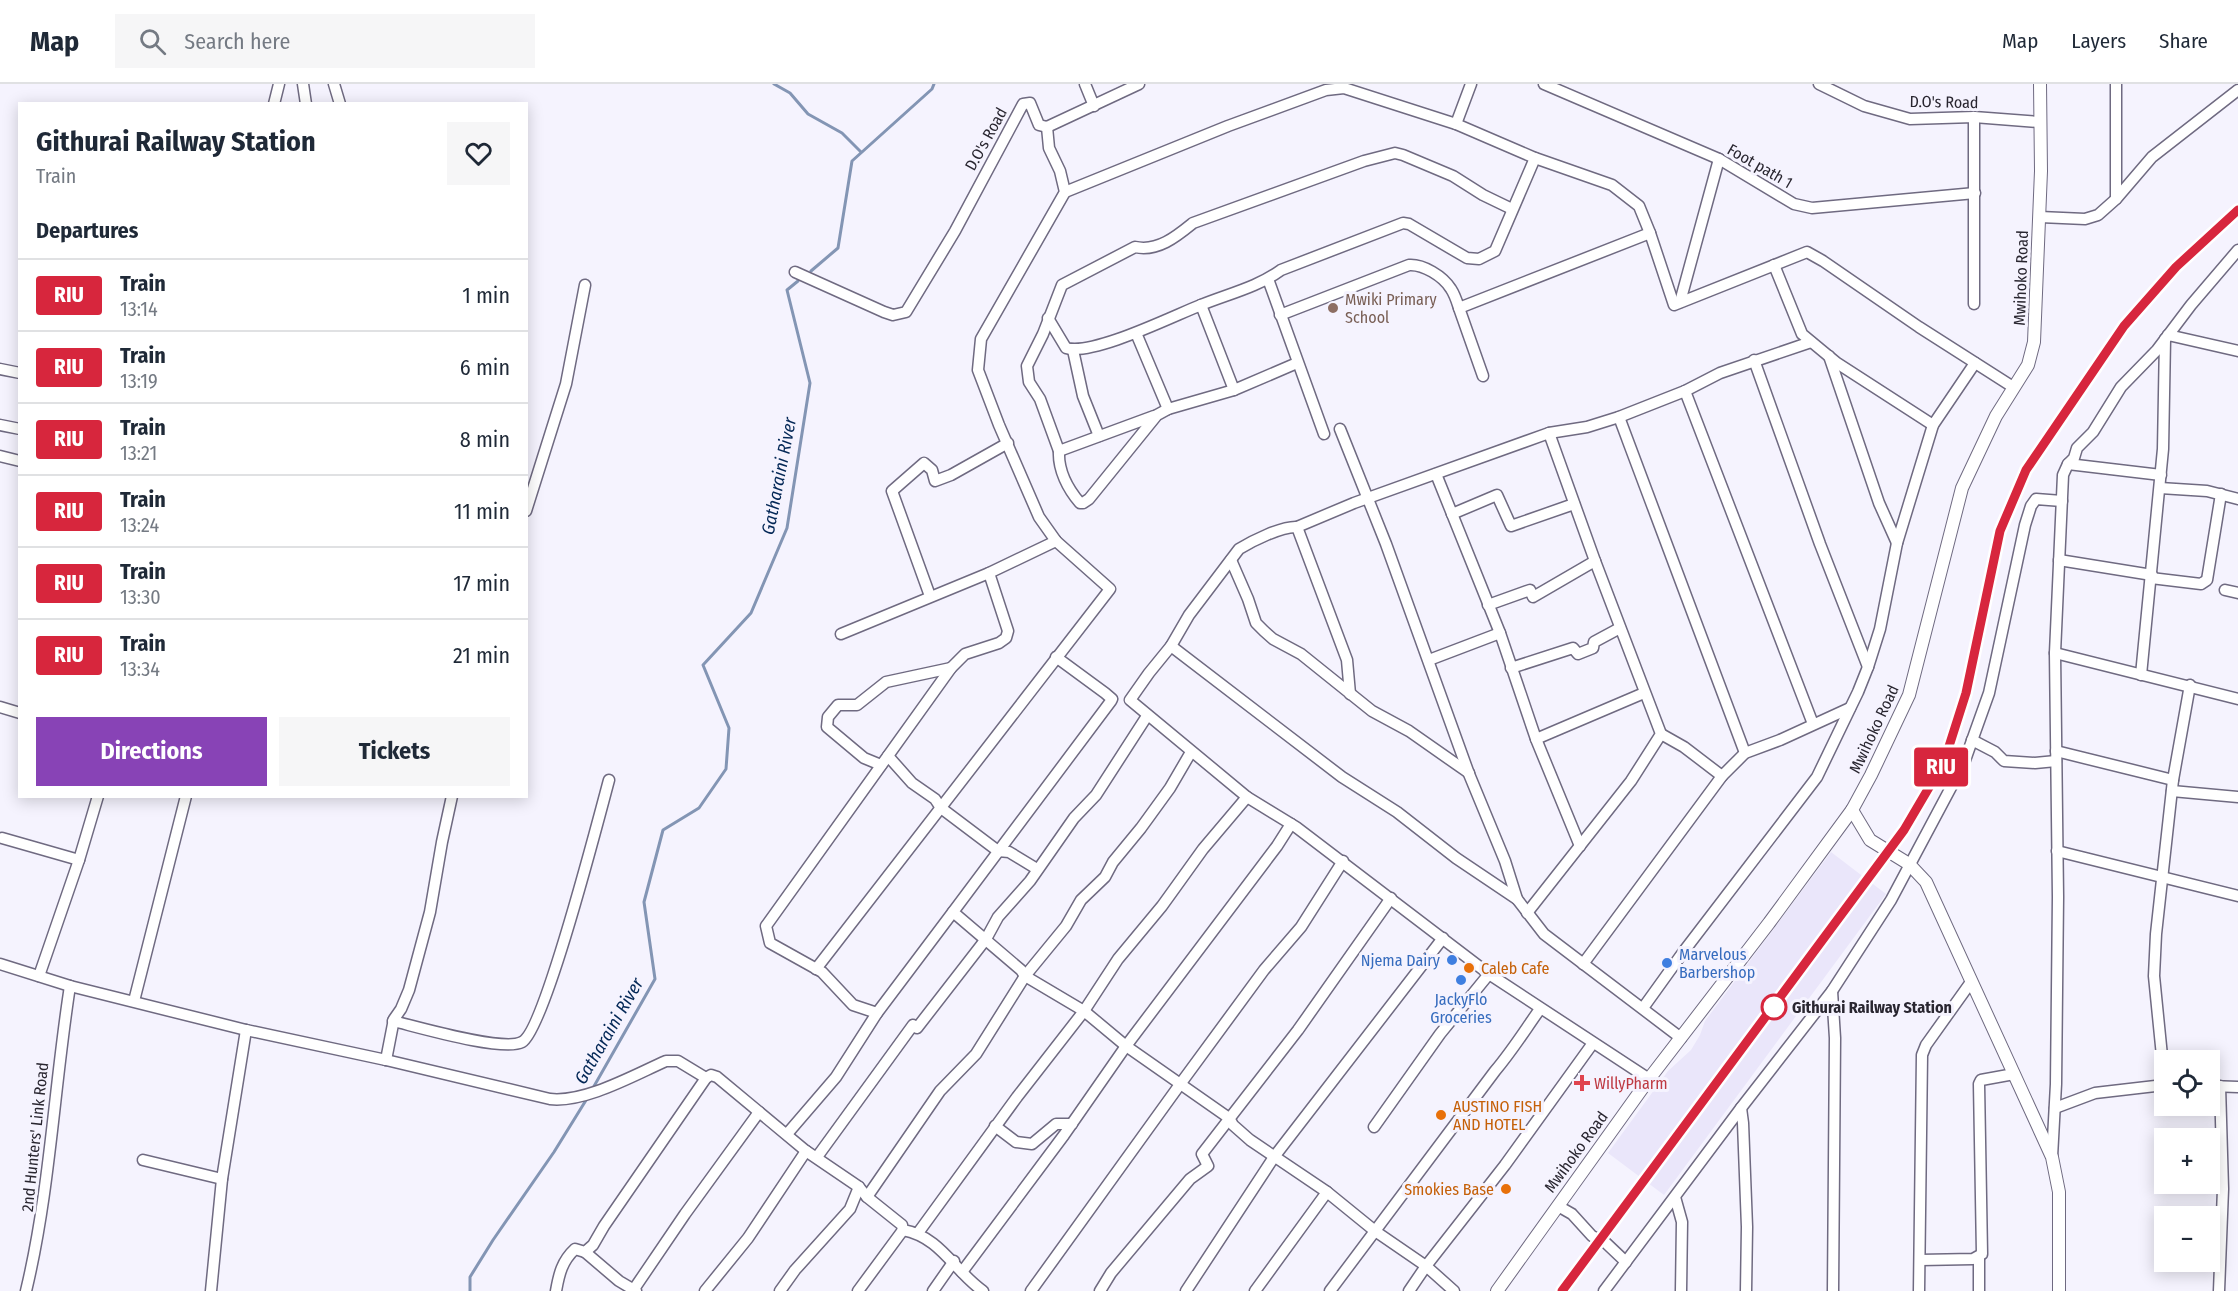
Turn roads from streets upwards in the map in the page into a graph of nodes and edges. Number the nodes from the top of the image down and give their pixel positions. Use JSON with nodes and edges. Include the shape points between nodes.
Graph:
{"nodes":[{"id":1,"x":279,"y":84,"type":"edge"},
{"id":2,"x":303,"y":84,"type":"edge"},
{"id":3,"x":334,"y":84,"type":"edge"},
{"id":4,"x":1085,"y":84,"type":"edge"},
{"id":5,"x":1139,"y":84,"type":"edge"},
{"id":6,"x":1471,"y":84,"type":"edge"},
{"id":7,"x":1544,"y":84,"type":"edge"},
{"id":8,"x":1820,"y":84,"type":"edge"},
{"id":9,"x":2040,"y":84,"type":"edge"},
{"id":10,"x":2116,"y":84,"type":"edge"},
{"id":11,"x":2238,"y":90,"type":"edge"},
{"id":12,"x":274,"y":102,"type":"edge"},
{"id":13,"x":306,"y":102,"type":"edge"},
{"id":14,"x":339,"y":102,"type":"edge"},
{"id":15,"x":1094,"y":106,"type":"junction"},
{"id":16,"x":1974,"y":117,"type":"junction"},
{"id":17,"x":2039,"y":122,"type":"junction"},
{"id":18,"x":1456,"y":124,"type":"junction"},
{"id":19,"x":1047,"y":127,"type":"junction"},
{"id":20,"x":1535,"y":158,"type":"junction"},
{"id":21,"x":1719,"y":159,"type":"junction"},
{"id":22,"x":1065,"y":192,"type":"junction"},
{"id":23,"x":1975,"y":193,"type":"junction"},
{"id":24,"x":2116,"y":199,"type":"junction"},
{"id":25,"x":1512,"y":209,"type":"junction"},
{"id":26,"x":2040,"y":217,"type":"junction"},
{"id":27,"x":1650,"y":233,"type":"junction"},
{"id":28,"x":2238,"y":250,"type":"edge"},
{"id":29,"x":1774,"y":266,"type":"junction"},
{"id":30,"x":795,"y":272,"type":"dead end"},
{"id":31,"x":1268,"y":279,"type":"junction"},
{"id":32,"x":585,"y":285,"type":"dead end"},
{"id":33,"x":1680,"y":302,"type":"junction"},
{"id":34,"x":1974,"y":304,"type":"dead end"},
{"id":35,"x":1201,"y":305,"type":"junction"},
{"id":36,"x":1459,"y":308,"type":"junction"},
{"id":37,"x":1280,"y":315,"type":"junction"},
{"id":38,"x":1048,"y":318,"type":"junction"},
{"id":39,"x":1136,"y":333,"type":"junction"},
{"id":40,"x":2167,"y":337,"type":"junction"},
{"id":41,"x":1811,"y":342,"type":"junction"},
{"id":42,"x":1073,"y":350,"type":"junction"},
{"id":43,"x":2238,"y":351,"type":"edge"},
{"id":44,"x":1828,"y":356,"type":"junction"},
{"id":45,"x":1754,"y":360,"type":"junction"},
{"id":46,"x":1297,"y":363,"type":"junction"},
{"id":47,"x":1975,"y":363,"type":"junction"},
{"id":48,"x":0,"y":369,"type":"edge"},
{"id":49,"x":18,"y":373,"type":"edge"},
{"id":50,"x":1483,"y":376,"type":"dead end"},
{"id":51,"x":2013,"y":387,"type":"junction"},
{"id":52,"x":1234,"y":390,"type":"junction"},
{"id":53,"x":1685,"y":391,"type":"junction"},
{"id":54,"x":1168,"y":409,"type":"junction"},
{"id":55,"x":1157,"y":415,"type":"junction"},
{"id":56,"x":1619,"y":417,"type":"junction"},
{"id":57,"x":0,"y":425,"type":"edge"},
{"id":58,"x":1933,"y":425,"type":"junction"},
{"id":59,"x":18,"y":429,"type":"edge"},
{"id":60,"x":1340,"y":429,"type":"dead end"},
{"id":61,"x":1549,"y":433,"type":"junction"},
{"id":62,"x":1324,"y":434,"type":"dead end"},
{"id":63,"x":1099,"y":436,"type":"junction"},
{"id":64,"x":1008,"y":443,"type":"junction"},
{"id":65,"x":1059,"y":451,"type":"junction"},
{"id":66,"x":0,"y":456,"type":"edge"},
{"id":67,"x":18,"y":460,"type":"edge"},
{"id":68,"x":2068,"y":464,"type":"junction"},
{"id":69,"x":1436,"y":474,"type":"junction"},
{"id":70,"x":2161,"y":475,"type":"junction"},
{"id":71,"x":2160,"y":488,"type":"junction"},
{"id":72,"x":2221,"y":494,"type":"junction"},
{"id":73,"x":1368,"y":499,"type":"junction"},
{"id":74,"x":2238,"y":499,"type":"edge"},
{"id":75,"x":2062,"y":501,"type":"junction"},
{"id":76,"x":1574,"y":504,"type":"junction"},
{"id":77,"x":528,"y":505,"type":"edge"},
{"id":78,"x":1452,"y":514,"type":"junction"},
{"id":79,"x":1297,"y":527,"type":"junction"},
{"id":80,"x":1056,"y":541,"type":"junction"},
{"id":81,"x":1897,"y":543,"type":"junction"},
{"id":82,"x":1231,"y":560,"type":"junction"},
{"id":83,"x":2058,"y":560,"type":"junction"},
{"id":84,"x":1594,"y":561,"type":"junction"},
{"id":85,"x":989,"y":573,"type":"junction"},
{"id":86,"x":2152,"y":577,"type":"junction"},
{"id":87,"x":2225,"y":590,"type":"dead end"},
{"id":88,"x":2238,"y":593,"type":"edge"},
{"id":89,"x":930,"y":596,"type":"junction"},
{"id":90,"x":1488,"y":605,"type":"junction"},
{"id":91,"x":1620,"y":628,"type":"junction"},
{"id":92,"x":1500,"y":633,"type":"junction"},
{"id":93,"x":840,"y":634,"type":"dead end"},
{"id":94,"x":1171,"y":646,"type":"junction"},
{"id":95,"x":2055,"y":653,"type":"junction"},
{"id":96,"x":1056,"y":657,"type":"junction"},
{"id":97,"x":1429,"y":660,"type":"junction"},
{"id":98,"x":1868,"y":667,"type":"junction"},
{"id":99,"x":951,"y":668,"type":"junction"},
{"id":100,"x":1511,"y":668,"type":"junction"},
{"id":101,"x":2141,"y":675,"type":"junction"},
{"id":102,"x":2190,"y":686,"type":"junction"},
{"id":103,"x":1644,"y":693,"type":"junction"},
{"id":104,"x":1350,"y":694,"type":"junction"},
{"id":105,"x":2238,"y":699,"type":"edge"},
{"id":106,"x":0,"y":707,"type":"edge"},
{"id":107,"x":1850,"y":708,"type":"junction"},
{"id":108,"x":18,"y":713,"type":"edge"},
{"id":109,"x":1147,"y":716,"type":"junction"},
{"id":110,"x":1813,"y":724,"type":"junction"},
{"id":111,"x":1661,"y":734,"type":"junction"},
{"id":112,"x":1536,"y":739,"type":"junction"},
{"id":113,"x":1972,"y":740,"type":"junction"},
{"id":114,"x":1191,"y":752,"type":"junction"},
{"id":115,"x":1745,"y":753,"type":"junction"},
{"id":116,"x":2056,"y":756,"type":"junction"},
{"id":117,"x":884,"y":760,"type":"junction"},
{"id":118,"x":1469,"y":774,"type":"junction"},
{"id":119,"x":1722,"y":776,"type":"junction"},
{"id":120,"x":609,"y":780,"type":"dead end"},
{"id":121,"x":2172,"y":785,"type":"junction"},
{"id":122,"x":2238,"y":796,"type":"edge"},
{"id":123,"x":1246,"y":797,"type":"junction"},
{"id":124,"x":97,"y":798,"type":"edge"},
{"id":125,"x":185,"y":798,"type":"edge"},
{"id":126,"x":453,"y":798,"type":"edge"},
{"id":127,"x":941,"y":808,"type":"junction"},
{"id":128,"x":1852,"y":810,"type":"junction"},
{"id":129,"x":1291,"y":824,"type":"junction"},
{"id":130,"x":2,"y":837,"type":"dead end"},
{"id":131,"x":1580,"y":846,"type":"junction"},
{"id":132,"x":998,"y":851,"type":"junction"},
{"id":133,"x":2057,"y":851,"type":"junction"},
{"id":134,"x":79,"y":860,"type":"junction"},
{"id":135,"x":1343,"y":861,"type":"junction"},
{"id":136,"x":1909,"y":864,"type":"junction"},
{"id":137,"x":1037,"y":869,"type":"junction"},
{"id":138,"x":2162,"y":877,"type":"junction"},
{"id":139,"x":2238,"y":896,"type":"edge"},
{"id":140,"x":1391,"y":898,"type":"junction"},
{"id":141,"x":1517,"y":899,"type":"junction"},
{"id":142,"x":953,"y":912,"type":"junction"},
{"id":143,"x":1527,"y":913,"type":"junction"},
{"id":144,"x":1443,"y":938,"type":"junction"},
{"id":145,"x":986,"y":939,"type":"junction"},
{"id":146,"x":0,"y":964,"type":"edge"},
{"id":147,"x":1583,"y":964,"type":"junction"},
{"id":148,"x":816,"y":969,"type":"junction"},
{"id":149,"x":1489,"y":974,"type":"junction"},
{"id":150,"x":39,"y":976,"type":"junction"},
{"id":151,"x":1025,"y":976,"type":"junction"},
{"id":152,"x":1971,"y":982,"type":"junction"},
{"id":153,"x":70,"y":986,"type":"junction"},
{"id":154,"x":1832,"y":991,"type":"junction"},
{"id":155,"x":134,"y":1001,"type":"junction"},
{"id":156,"x":1643,"y":1008,"type":"junction"},
{"id":157,"x":1540,"y":1009,"type":"junction"},
{"id":158,"x":1084,"y":1011,"type":"junction"},
{"id":159,"x":877,"y":1013,"type":"junction"},
{"id":160,"x":393,"y":1021,"type":"junction"},
{"id":161,"x":246,"y":1030,"type":"junction"},
{"id":162,"x":1681,"y":1038,"type":"junction"},
{"id":163,"x":1593,"y":1043,"type":"junction"},
{"id":164,"x":1126,"y":1046,"type":"junction"},
{"id":165,"x":2161,"y":1050,"type":"edge"},
{"id":166,"x":386,"y":1060,"type":"junction"},
{"id":167,"x":2014,"y":1074,"type":"junction"},
{"id":168,"x":706,"y":1078,"type":"junction"},
{"id":169,"x":1649,"y":1079,"type":"junction"},
{"id":170,"x":1181,"y":1083,"type":"junction"},
{"id":171,"x":2154,"y":1086,"type":"edge"},
{"id":172,"x":2220,"y":1086,"type":"edge"},
{"id":173,"x":2238,"y":1087,"type":"edge"},
{"id":174,"x":1741,"y":1108,"type":"junction"},
{"id":175,"x":2055,"y":1108,"type":"junction"},
{"id":176,"x":759,"y":1112,"type":"junction"},
{"id":177,"x":2217,"y":1116,"type":"edge"},
{"id":178,"x":1228,"y":1118,"type":"junction"},
{"id":179,"x":1072,"y":1124,"type":"junction"},
{"id":180,"x":995,"y":1126,"type":"junction"},
{"id":181,"x":1374,"y":1127,"type":"dead end"},
{"id":182,"x":787,"y":1134,"type":"junction"},
{"id":183,"x":806,"y":1151,"type":"junction"},
{"id":184,"x":817,"y":1157,"type":"junction"},
{"id":185,"x":1274,"y":1157,"type":"junction"},
{"id":186,"x":2052,"y":1157,"type":"junction"},
{"id":187,"x":143,"y":1160,"type":"dead end"},
{"id":188,"x":222,"y":1179,"type":"junction"},
{"id":189,"x":859,"y":1187,"type":"junction"},
{"id":190,"x":1327,"y":1192,"type":"junction"},
{"id":191,"x":867,"y":1197,"type":"junction"},
{"id":192,"x":1675,"y":1197,"type":"junction"},
{"id":193,"x":1558,"y":1206,"type":"junction"},
{"id":194,"x":903,"y":1230,"type":"junction"},
{"id":195,"x":1375,"y":1231,"type":"junction"},
{"id":196,"x":918,"y":1233,"type":"junction"},
{"id":197,"x":585,"y":1252,"type":"junction"},
{"id":198,"x":1979,"y":1257,"type":"junction"},
{"id":199,"x":1920,"y":1260,"type":"junction"},
{"id":200,"x":954,"y":1261,"type":"junction"},
{"id":201,"x":1626,"y":1262,"type":"junction"},
{"id":202,"x":1426,"y":1266,"type":"junction"},
{"id":203,"x":962,"y":1272,"type":"junction"},
{"id":204,"x":618,"y":1286,"type":"edge"},
{"id":205,"x":635,"y":1290,"type":"edge"},
{"id":206,"x":26,"y":1291,"type":"edge"},
{"id":207,"x":211,"y":1291,"type":"edge"},
{"id":208,"x":556,"y":1291,"type":"edge"},
{"id":209,"x":705,"y":1291,"type":"edge"},
{"id":210,"x":780,"y":1291,"type":"edge"},
{"id":211,"x":858,"y":1291,"type":"edge"},
{"id":212,"x":933,"y":1291,"type":"edge"},
{"id":213,"x":983,"y":1291,"type":"edge"},
{"id":214,"x":1031,"y":1291,"type":"edge"},
{"id":215,"x":1100,"y":1291,"type":"edge"},
{"id":216,"x":1186,"y":1291,"type":"edge"},
{"id":217,"x":1255,"y":1291,"type":"edge"},
{"id":218,"x":1330,"y":1291,"type":"edge"},
{"id":219,"x":1409,"y":1291,"type":"edge"},
{"id":220,"x":1454,"y":1291,"type":"edge"},
{"id":221,"x":1497,"y":1291,"type":"edge"},
{"id":222,"x":1604,"y":1291,"type":"edge"},
{"id":223,"x":1681,"y":1291,"type":"edge"},
{"id":224,"x":1746,"y":1291,"type":"edge"},
{"id":225,"x":1833,"y":1291,"type":"edge"},
{"id":226,"x":1920,"y":1291,"type":"edge"},
{"id":227,"x":1978,"y":1291,"type":"edge"},
{"id":228,"x":2059,"y":1291,"type":"edge"},
{"id":229,"x":2219,"y":1291,"type":"edge"}],
"edges":[{"from":1,"to":12,"type":"street"},
{"from":2,"to":13,"type":"street"},
{"from":3,"to":14,"type":"street"},
{"from":4,"to":15,"type":"street"},
{"from":5,"to":15,"type":"street"},
{"from":6,"to":18,"type":"street"},
{"from":7,"to":21,"type":"street","name":"Foot path 1"},
{"from":8,"to":16,"type":"street","name":"D.O's Road","via":[[1864,106],[1910,119]]},
{"from":9,"to":17,"type":"street","name":"Mwihoko Road"},
{"from":10,"to":24,"type":"street"},
{"from":11,"to":24,"type":"street","via":[[2152,157]]},
{"from":15,"to":19,"type":"street"},
{"from":16,"to":17,"type":"street","name":"D.O's Road"},
{"from":16,"to":23,"type":"street"},
{"from":17,"to":26,"type":"street","name":"Mwihoko Road"},
{"from":18,"to":20,"type":"street"},
{"from":18,"to":22,"type":"street","via":[[1351,88],[1332,89]]},
{"from":19,"to":22,"type":"street","via":[[1049,148]]},
{"from":19,"to":30,"type":"street","name":"D.O's Road","via":[[1039,125],[1030,103],[1023,104],[906,312],[884,312]]},
{"from":20,"to":25,"type":"street"},
{"from":20,"to":27,"type":"street","via":[[1621,190],[1639,206]]},
{"from":21,"to":23,"type":"street","name":"Foot path 1","via":[[1794,204],[1812,208]]},
{"from":21,"to":33,"type":"street"},
{"from":22,"to":64,"type":"street","via":[[981,339],[978,370]]},
{"from":23,"to":34,"type":"street"},
{"from":24,"to":26,"type":"street","via":[[2085,219]]},
{"from":25,"to":31,"type":"street","via":[[1495,251],[1479,259],[1467,258],[1403,223],[1281,270]]},
{"from":25,"to":38,"type":"street","via":[[1453,176],[1395,153],[1193,223],[1173,239],[1153,247],[1135,247],[1062,285]]},
{"from":26,"to":51,"type":"street","name":"Mwihoko Road","via":[[2034,342],[2028,365]]},
{"from":27,"to":33,"type":"street","via":[[1674,305]]},
{"from":27,"to":36,"type":"street"},
{"from":28,"to":40,"type":"street"},
{"from":29,"to":33,"type":"street"},
{"from":29,"to":41,"type":"street","via":[[1802,334]]},
{"from":29,"to":47,"type":"street","via":[[1808,252]]},
{"from":31,"to":35,"type":"street"},
{"from":31,"to":37,"type":"street"},
{"from":32,"to":77,"type":"street","via":[[566,384]]},
{"from":35,"to":39,"type":"street"},
{"from":35,"to":52,"type":"street"},
{"from":36,"to":37,"type":"street","via":[[1451,288],[1419,264]]},
{"from":36,"to":50,"type":"street"},
{"from":37,"to":46,"type":"street"},
{"from":38,"to":42,"type":"street","via":[[1066,348]]},
{"from":38,"to":65,"type":"street","via":[[1027,366],[1029,382],[1040,399]]},
{"from":39,"to":42,"type":"street"},
{"from":39,"to":54,"type":"street"},
{"from":40,"to":43,"type":"street"},
{"from":40,"to":68,"type":"street","via":[[2121,387]]},
{"from":40,"to":70,"type":"street"},
{"from":41,"to":44,"type":"street"},
{"from":41,"to":45,"type":"street"},
{"from":42,"to":63,"type":"street","via":[[1083,396]]},
{"from":44,"to":58,"type":"street"},
{"from":44,"to":81,"type":"street","via":[[1879,504]]},
{"from":45,"to":53,"type":"street"},
{"from":45,"to":98,"type":"street"},
{"from":46,"to":52,"type":"street"},
{"from":46,"to":62,"type":"street"},
{"from":47,"to":51,"type":"street"},
{"from":47,"to":58,"type":"street"},
{"from":48,"to":49,"type":"street"},
{"from":51,"to":128,"type":"street","name":"Mwihoko Road","via":[[1962,488],[1909,695]]},
{"from":52,"to":54,"type":"street"},
{"from":53,"to":56,"type":"street"},
{"from":53,"to":110,"type":"street"},
{"from":54,"to":55,"type":"street"},
{"from":55,"to":63,"type":"street"},
{"from":55,"to":65,"type":"street","via":[[1083,503],[1071,491],[1058,460]]},
{"from":56,"to":61,"type":"street"},
{"from":56,"to":115,"type":"street"},
{"from":57,"to":59,"type":"street"},
{"from":58,"to":81,"type":"street"},
{"from":60,"to":73,"type":"street"},
{"from":61,"to":69,"type":"street"},
{"from":61,"to":76,"type":"street"},
{"from":63,"to":65,"type":"street"},
{"from":64,"to":80,"type":"street","via":[[1039,517]]},
{"from":64,"to":89,"type":"street","via":[[935,481],[932,470],[924,463],[892,491]]},
{"from":66,"to":67,"type":"street"},
{"from":68,"to":70,"type":"street"},
{"from":68,"to":75,"type":"street"},
{"from":69,"to":73,"type":"street"},
{"from":69,"to":78,"type":"street"},
{"from":70,"to":71,"type":"street"},
{"from":71,"to":72,"type":"street"},
{"from":71,"to":86,"type":"street"},
{"from":72,"to":74,"type":"street"},
{"from":72,"to":86,"type":"street","via":[[2207,580],[2201,584]]},
{"from":73,"to":79,"type":"street"},
{"from":73,"to":97,"type":"street"},
{"from":75,"to":83,"type":"street"},
{"from":75,"to":113,"type":"street","via":[[2036,500],[2031,506],[1989,693]]},
{"from":76,"to":78,"type":"street","via":[[1511,526],[1497,495]]},
{"from":76,"to":84,"type":"street"},
{"from":78,"to":90,"type":"street"},
{"from":79,"to":82,"type":"street","via":[[1290,526],[1250,542]]},
{"from":79,"to":104,"type":"street","via":[[1347,660]]},
{"from":80,"to":85,"type":"street"},
{"from":80,"to":96,"type":"street","via":[[1110,589]]},
{"from":81,"to":98,"type":"street"},
{"from":82,"to":94,"type":"street"},
{"from":82,"to":104,"type":"street","via":[[1256,622],[1273,639],[1301,654]]},
{"from":83,"to":86,"type":"street"},
{"from":83,"to":95,"type":"street"},
{"from":84,"to":90,"type":"street","via":[[1533,597],[1530,590]]},
{"from":84,"to":91,"type":"street"},
{"from":85,"to":89,"type":"street"},
{"from":85,"to":99,"type":"street","via":[[1008,631],[1006,638],[965,654]]},
{"from":86,"to":101,"type":"street"},
{"from":87,"to":88,"type":"street"},
{"from":89,"to":93,"type":"street"},
{"from":90,"to":92,"type":"street"},
{"from":91,"to":100,"type":"street","via":[[1578,654],[1573,648]]},
{"from":91,"to":103,"type":"street"},
{"from":92,"to":97,"type":"street"},
{"from":92,"to":100,"type":"street"},
{"from":94,"to":109,"type":"street","via":[[1130,700]]},
{"from":94,"to":141,"type":"street","via":[[1342,777]]},
{"from":95,"to":101,"type":"street"},
{"from":95,"to":116,"type":"street"},
{"from":96,"to":127,"type":"street"},
{"from":96,"to":132,"type":"street","via":[[1112,699]]},
{"from":97,"to":118,"type":"street"},
{"from":98,"to":107,"type":"street"},
{"from":99,"to":117,"type":"street"},
{"from":99,"to":117,"type":"street","via":[[886,682],[857,705],[838,705],[830,712],[827,727],[864,758]]},
{"from":100,"to":112,"type":"street"},
{"from":101,"to":102,"type":"street"},
{"from":102,"to":105,"type":"street"},
{"from":102,"to":121,"type":"street"},
{"from":103,"to":111,"type":"street"},
{"from":103,"to":112,"type":"street"},
{"from":104,"to":118,"type":"street"},
{"from":106,"to":108,"type":"street"},
{"from":107,"to":110,"type":"street"},
{"from":107,"to":156,"type":"street","via":[[1817,777]]},
{"from":109,"to":114,"type":"street"},
{"from":109,"to":137,"type":"street","via":[[1096,795]]},
{"from":110,"to":115,"type":"street"},
{"from":111,"to":119,"type":"street"},
{"from":111,"to":131,"type":"street","via":[[1631,781]]},
{"from":112,"to":131,"type":"street"},
{"from":113,"to":116,"type":"street","via":[[2004,761],[2035,764]]},
{"from":113,"to":136,"type":"street","via":[[1964,763]]},
{"from":114,"to":123,"type":"street"},
{"from":114,"to":151,"type":"street","via":[[1106,877],[1081,900],[1066,926]]},
{"from":115,"to":119,"type":"street"},
{"from":116,"to":121,"type":"street"},
{"from":116,"to":133,"type":"street"},
{"from":117,"to":127,"type":"street","via":[[935,799]]},
{"from":117,"to":148,"type":"street","via":[[766,926],[770,944]]},
{"from":118,"to":141,"type":"street"},
{"from":119,"to":147,"type":"street"},
{"from":120,"to":160,"type":"street","via":[[555,971],[532,1032],[523,1042],[509,1046]]},
{"from":121,"to":122,"type":"street"},
{"from":121,"to":138,"type":"street"},
{"from":123,"to":129,"type":"street"},
{"from":123,"to":158,"type":"street","via":[[1118,959]]},
{"from":124,"to":134,"type":"street"},
{"from":125,"to":155,"type":"street"},
{"from":126,"to":160,"type":"street","via":[[411,984]]},
{"from":127,"to":132,"type":"street"},
{"from":127,"to":148,"type":"street"},
{"from":128,"to":136,"type":"street","via":[[1870,840]]},
{"from":128,"to":162,"type":"street","name":"Mwihoko Road"},
{"from":129,"to":135,"type":"street"},
{"from":129,"to":164,"type":"street"},
{"from":130,"to":134,"type":"street"},
{"from":131,"to":143,"type":"street"},
{"from":132,"to":137,"type":"street","via":[[1009,852]]},
{"from":132,"to":142,"type":"street"},
{"from":133,"to":138,"type":"street"},
{"from":133,"to":175,"type":"street"},
{"from":134,"to":150,"type":"street"},
{"from":135,"to":140,"type":"street"},
{"from":135,"to":170,"type":"street","via":[[1301,927],[1264,970]]},
{"from":136,"to":152,"type":"street","via":[[1935,899]]},
{"from":136,"to":154,"type":"street","via":[[1891,900]]},
{"from":137,"to":145,"type":"street","via":[[998,917]]},
{"from":138,"to":139,"type":"street"},
{"from":138,"to":165,"type":"street","via":[[2154,976]]},
{"from":140,"to":144,"type":"street"},
{"from":140,"to":178,"type":"street","via":[[1298,1030]]},
{"from":141,"to":143,"type":"street"},
{"from":142,"to":145,"type":"street"},
{"from":142,"to":159,"type":"street"},
{"from":143,"to":147,"type":"street","via":[[1544,934]]},
{"from":144,"to":149,"type":"street"},
{"from":144,"to":185,"type":"street"},
{"from":145,"to":151,"type":"street"},
{"from":145,"to":184,"type":"street","via":[[917,1028],[913,1025]]},
{"from":146,"to":150,"type":"street"},
{"from":147,"to":156,"type":"street"},
{"from":148,"to":159,"type":"street","via":[[853,1005]]},
{"from":149,"to":157,"type":"street"},
{"from":149,"to":181,"type":"street","via":[[1440,1034]]},
{"from":150,"to":153,"type":"street"},
{"from":151,"to":158,"type":"street"},
{"from":151,"to":191,"type":"street","via":[[976,1054],[940,1091]]},
{"from":152,"to":167,"type":"street"},
{"from":152,"to":199,"type":"street","via":[[1922,1055]]},
{"from":153,"to":155,"type":"street"},
{"from":153,"to":206,"type":"street","name":"2nd Hunters' Link Road","via":[[44,1205]]},
{"from":154,"to":174,"type":"street"},
{"from":154,"to":225,"type":"street"},
{"from":155,"to":161,"type":"street"},
{"from":156,"to":162,"type":"street"},
{"from":157,"to":163,"type":"street"},
{"from":157,"to":195,"type":"street","via":[[1516,1047]]},
{"from":158,"to":164,"type":"street"},
{"from":158,"to":180,"type":"street"},
{"from":159,"to":182,"type":"street","via":[[836,1077]]},
{"from":160,"to":166,"type":"street"},
{"from":161,"to":166,"type":"street"},
{"from":161,"to":188,"type":"street"},
{"from":162,"to":169,"type":"street","name":"Mwihoko Road"},
{"from":163,"to":169,"type":"street"},
{"from":163,"to":202,"type":"street"},
{"from":164,"to":170,"type":"street"},
{"from":164,"to":179,"type":"street"},
{"from":166,"to":168,"type":"street","via":[[560,1100],[598,1091],[666,1061],[678,1061]]},
{"from":167,"to":186,"type":"street"},
{"from":167,"to":198,"type":"street","via":[[1986,1078],[1979,1084]]},
{"from":168,"to":176,"type":"street","via":[[717,1077]]},
{"from":168,"to":197,"type":"street"},
{"from":169,"to":193,"type":"street","name":"Mwihoko Road"},
{"from":170,"to":178,"type":"street"},
{"from":170,"to":214,"type":"street"},
{"from":171,"to":175,"type":"street","via":[[2095,1093]]},
{"from":172,"to":173,"type":"street"},
{"from":174,"to":192,"type":"street"},
{"from":174,"to":224,"type":"street"},
{"from":175,"to":186,"type":"street"},
{"from":176,"to":182,"type":"street"},
{"from":176,"to":205,"type":"street"},
{"from":177,"to":229,"type":"street","via":[[2223,1189]]},
{"from":178,"to":185,"type":"street"},
{"from":178,"to":215,"type":"street","via":[[1202,1154],[1208,1166],[1190,1179]]},
{"from":179,"to":180,"type":"street","via":[[1056,1124],[1032,1144],[1016,1142]]},
{"from":179,"to":203,"type":"street"},
{"from":180,"to":196,"type":"street"},
{"from":182,"to":183,"type":"street"},
{"from":183,"to":184,"type":"street"},
{"from":183,"to":209,"type":"street","via":[[748,1238]]},
{"from":184,"to":189,"type":"street"},
{"from":185,"to":190,"type":"street"},
{"from":185,"to":216,"type":"street"},
{"from":186,"to":228,"type":"street","via":[[2059,1192]]},
{"from":187,"to":188,"type":"street"},
{"from":188,"to":207,"type":"street"},
{"from":189,"to":191,"type":"street"},
{"from":189,"to":210,"type":"street","via":[[850,1209]]},
{"from":190,"to":195,"type":"street"},
{"from":190,"to":217,"type":"street"},
{"from":191,"to":194,"type":"street","via":[[902,1225]]},
{"from":192,"to":201,"type":"street"},
{"from":192,"to":223,"type":"street","via":[[1682,1222]]},
{"from":193,"to":201,"type":"street"},
{"from":193,"to":221,"type":"street","name":"Mwihoko Road"},
{"from":194,"to":196,"type":"street"},
{"from":194,"to":211,"type":"street"},
{"from":195,"to":202,"type":"street"},
{"from":195,"to":218,"type":"street"},
{"from":196,"to":200,"type":"street"},
{"from":197,"to":204,"type":"street"},
{"from":197,"to":208,"type":"street","via":[[575,1249],[568,1255]]},
{"from":198,"to":199,"type":"street"},
{"from":198,"to":227,"type":"street"},
{"from":199,"to":226,"type":"street"},
{"from":200,"to":203,"type":"street"},
{"from":200,"to":212,"type":"street"},
{"from":201,"to":222,"type":"street"},
{"from":202,"to":219,"type":"street"},
{"from":202,"to":220,"type":"street"},
{"from":203,"to":213,"type":"street"},
{"from":204,"to":205,"type":"street"}]}
